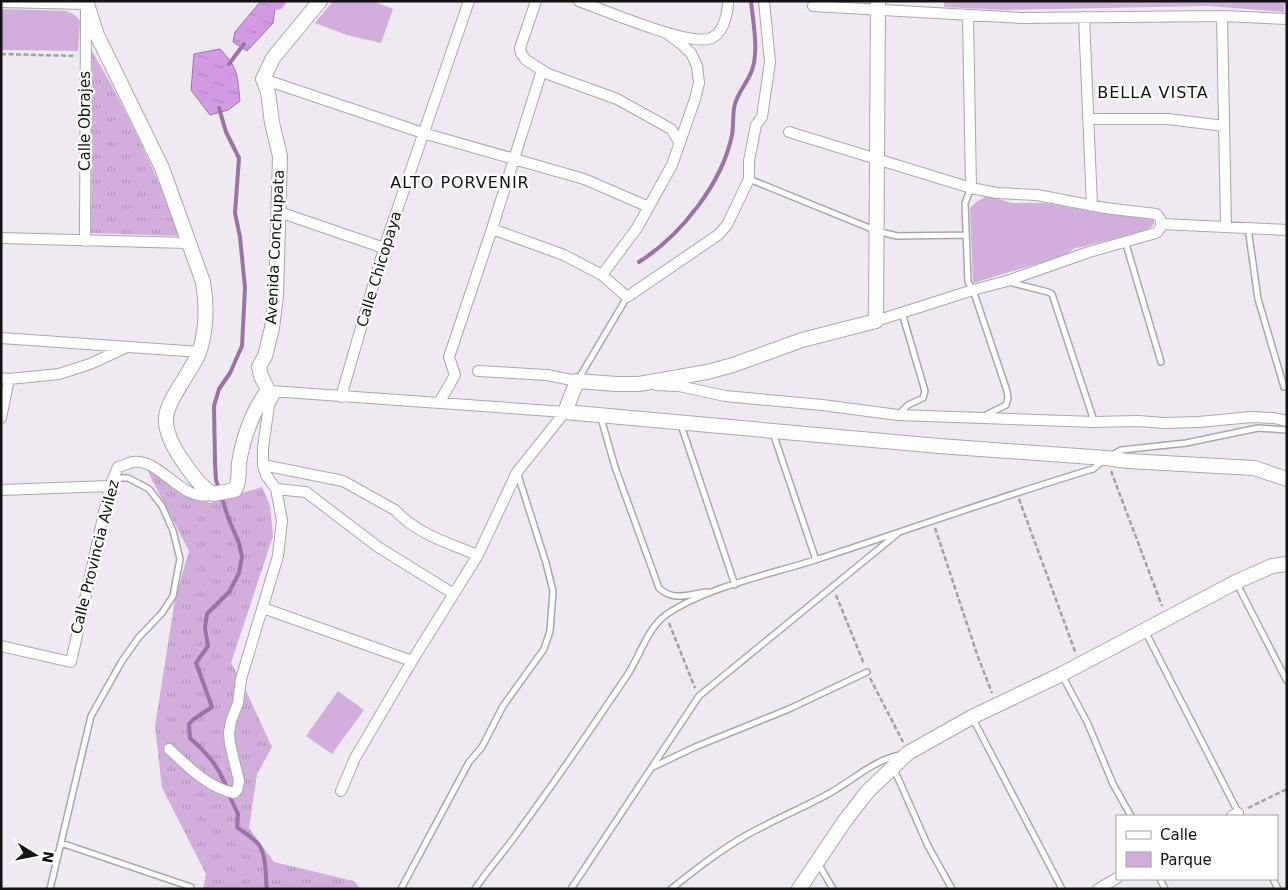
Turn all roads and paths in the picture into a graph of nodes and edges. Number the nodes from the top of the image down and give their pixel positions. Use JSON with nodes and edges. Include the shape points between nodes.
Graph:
{"nodes":[{"id":1,"x":320,"y":1,"type":"edge"},
{"id":2,"x":469,"y":1,"type":"edge"},
{"id":3,"x":536,"y":1,"type":"edge"},
{"id":4,"x":579,"y":1,"type":"edge"},
{"id":5,"x":728,"y":1,"type":"edge"},
{"id":6,"x":764,"y":1,"type":"edge"},
{"id":7,"x":1,"y":2,"type":"edge"},
{"id":8,"x":86,"y":3,"type":"edge"},
{"id":9,"x":813,"y":6,"type":"dead end"},
{"id":10,"x":878,"y":6,"type":"edge"},
{"id":11,"x":968,"y":16,"type":"junction"},
{"id":12,"x":1222,"y":16,"type":"junction"},
{"id":13,"x":1084,"y":17,"type":"junction"},
{"id":14,"x":1287,"y":19,"type":"edge"},
{"id":15,"x":665,"y":32,"type":"junction"},
{"id":16,"x":1,"y":54,"type":"edge"},
{"id":17,"x":86,"y":56,"type":"junction"},
{"id":18,"x":542,"y":70,"type":"junction"},
{"id":19,"x":262,"y":79,"type":"junction"},
{"id":20,"x":1088,"y":119,"type":"junction"},
{"id":21,"x":1224,"y":126,"type":"junction"},
{"id":22,"x":789,"y":132,"type":"dead end"},
{"id":23,"x":423,"y":133,"type":"junction"},
{"id":24,"x":680,"y":142,"type":"junction"},
{"id":25,"x":877,"y":159,"type":"junction"},
{"id":26,"x":514,"y":160,"type":"junction"},
{"id":27,"x":749,"y":179,"type":"junction"},
{"id":28,"x":971,"y":188,"type":"junction"},
{"id":29,"x":1092,"y":206,"type":"junction"},
{"id":30,"x":649,"y":207,"type":"junction"},
{"id":31,"x":279,"y":212,"type":"junction"},
{"id":32,"x":1162,"y":224,"type":"junction"},
{"id":33,"x":1226,"y":227,"type":"junction"},
{"id":34,"x":492,"y":228,"type":"junction"},
{"id":35,"x":1248,"y":228,"type":"junction"},
{"id":36,"x":1287,"y":230,"type":"edge"},
{"id":37,"x":877,"y":231,"type":"junction"},
{"id":38,"x":966,"y":235,"type":"junction"},
{"id":39,"x":1,"y":238,"type":"edge"},
{"id":40,"x":85,"y":241,"type":"junction"},
{"id":41,"x":1124,"y":241,"type":"junction"},
{"id":42,"x":188,"y":243,"type":"junction"},
{"id":43,"x":384,"y":248,"type":"junction"},
{"id":44,"x":602,"y":275,"type":"junction"},
{"id":45,"x":1007,"y":281,"type":"junction"},
{"id":46,"x":973,"y":290,"type":"junction"},
{"id":47,"x":627,"y":297,"type":"junction"},
{"id":48,"x":902,"y":313,"type":"junction"},
{"id":49,"x":876,"y":320,"type":"junction"},
{"id":50,"x":1,"y":338,"type":"edge"},
{"id":51,"x":127,"y":347,"type":"junction"},
{"id":52,"x":200,"y":352,"type":"junction"},
{"id":53,"x":1161,"y":362,"type":"dead end"},
{"id":54,"x":478,"y":372,"type":"dead end"},
{"id":55,"x":5,"y":378,"type":"edge"},
{"id":56,"x":577,"y":381,"type":"junction"},
{"id":57,"x":639,"y":384,"type":"junction"},
{"id":58,"x":1284,"y":387,"type":"dead end"},
{"id":59,"x":272,"y":391,"type":"junction"},
{"id":60,"x":341,"y":397,"type":"junction"},
{"id":61,"x":438,"y":403,"type":"junction"},
{"id":62,"x":565,"y":412,"type":"junction"},
{"id":63,"x":898,"y":414,"type":"junction"},
{"id":64,"x":600,"y":415,"type":"junction"},
{"id":65,"x":1,"y":418,"type":"edge"},
{"id":66,"x":981,"y":418,"type":"junction"},
{"id":67,"x":1287,"y":421,"type":"edge"},
{"id":68,"x":680,"y":422,"type":"junction"},
{"id":69,"x":1094,"y":422,"type":"junction"},
{"id":70,"x":772,"y":430,"type":"junction"},
{"id":71,"x":1287,"y":430,"type":"edge"},
{"id":72,"x":1106,"y":458,"type":"junction"},
{"id":73,"x":263,"y":465,"type":"junction"},
{"id":74,"x":517,"y":472,"type":"junction"},
{"id":75,"x":1287,"y":479,"type":"edge"},
{"id":76,"x":111,"y":482,"type":"junction"},
{"id":77,"x":276,"y":489,"type":"junction"},
{"id":78,"x":1,"y":490,"type":"edge"},
{"id":79,"x":1016,"y":492,"type":"junction"},
{"id":80,"x":212,"y":494,"type":"junction"},
{"id":81,"x":932,"y":522,"type":"junction"},
{"id":82,"x":900,"y":532,"type":"junction"},
{"id":83,"x":478,"y":555,"type":"junction"},
{"id":84,"x":816,"y":560,"type":"junction"},
{"id":85,"x":1287,"y":564,"type":"edge"},
{"id":86,"x":1236,"y":582,"type":"junction"},
{"id":87,"x":735,"y":585,"type":"junction"},
{"id":88,"x":713,"y":591,"type":"junction"},
{"id":89,"x":454,"y":594,"type":"junction"},
{"id":90,"x":263,"y":608,"type":"junction"},
{"id":91,"x":666,"y":615,"type":"junction"},
{"id":92,"x":1167,"y":618,"type":"junction"},
{"id":93,"x":1145,"y":630,"type":"junction"},
{"id":94,"x":1,"y":646,"type":"edge"},
{"id":95,"x":412,"y":661,"type":"junction"},
{"id":96,"x":1080,"y":664,"type":"junction"},
{"id":97,"x":867,"y":672,"type":"dead end"},
{"id":98,"x":1062,"y":674,"type":"junction"},
{"id":99,"x":1287,"y":681,"type":"edge"},
{"id":100,"x":699,"y":696,"type":"junction"},
{"id":101,"x":997,"y":705,"type":"junction"},
{"id":102,"x":972,"y":717,"type":"junction"},
{"id":103,"x":169,"y":749,"type":"dead end"},
{"id":104,"x":908,"y":753,"type":"junction"},
{"id":105,"x":652,"y":767,"type":"junction"},
{"id":106,"x":892,"y":767,"type":"junction"},
{"id":107,"x":1287,"y":790,"type":"edge"},
{"id":108,"x":341,"y":791,"type":"dead end"},
{"id":109,"x":1130,"y":815,"type":"edge"},
{"id":110,"x":1237,"y":815,"type":"edge"},
{"id":111,"x":61,"y":843,"type":"junction"},
{"id":112,"x":818,"y":862,"type":"junction"},
{"id":113,"x":1116,"y":879,"type":"edge"},
{"id":114,"x":191,"y":887,"type":"dead end"},
{"id":115,"x":50,"y":889,"type":"edge"},
{"id":116,"x":401,"y":889,"type":"edge"},
{"id":117,"x":474,"y":889,"type":"edge"},
{"id":118,"x":571,"y":889,"type":"edge"},
{"id":119,"x":671,"y":889,"type":"edge"},
{"id":120,"x":799,"y":889,"type":"edge"},
{"id":121,"x":833,"y":889,"type":"edge"},
{"id":122,"x":952,"y":889,"type":"edge"},
{"id":123,"x":1062,"y":889,"type":"edge"},
{"id":124,"x":1098,"y":889,"type":"edge"}],
"edges":[{"from":1,"to":19,"type":"street","via":[[273,58]]},
{"from":2,"to":23,"type":"street","name":"Calle Chicopaya"},
{"from":3,"to":18,"type":"street","via":[[520,48],[526,60]]},
{"from":4,"to":15,"type":"street"},
{"from":5,"to":15,"type":"street","via":[[725,21],[719,33],[710,39],[697,40]]},
{"from":6,"to":27,"type":"street","via":[[770,62],[762,117],[756,126],[749,161]]},
{"from":7,"to":8,"type":"street"},
{"from":8,"to":17,"type":"street","name":"Calle Obrajes"},
{"from":8,"to":42,"type":"street","via":[[96,35],[162,168]]},
{"from":9,"to":10,"type":"street"},
{"from":10,"to":11,"type":"street"},
{"from":10,"to":25,"type":"street"},
{"from":11,"to":13,"type":"street"},
{"from":11,"to":28,"type":"street"},
{"from":12,"to":13,"type":"street"},
{"from":12,"to":14,"type":"street"},
{"from":12,"to":21,"type":"street"},
{"from":13,"to":20,"type":"street"},
{"from":15,"to":24,"type":"street","via":[[691,53],[697,66],[699,83]]},
{"from":16,"to":17,"type":"path"},
{"from":17,"to":40,"type":"street","name":"Calle Obrajes"},
{"from":18,"to":24,"type":"street","via":[[617,99],[671,129]]},
{"from":18,"to":26,"type":"street"},
{"from":19,"to":23,"type":"street"},
{"from":19,"to":31,"type":"street","name":"Avenida Conchupata","via":[[268,92],[280,156]]},
{"from":20,"to":21,"type":"street","via":[[1168,119]]},
{"from":20,"to":29,"type":"street"},
{"from":21,"to":33,"type":"street"},
{"from":22,"to":25,"type":"street"},
{"from":23,"to":26,"type":"street"},
{"from":23,"to":43,"type":"street","name":"Calle Chicopaya"},
{"from":24,"to":30,"type":"street","via":[[672,165]]},
{"from":25,"to":28,"type":"street"},
{"from":25,"to":37,"type":"street"},
{"from":26,"to":30,"type":"street","via":[[584,179]]},
{"from":26,"to":34,"type":"street"},
{"from":27,"to":37,"type":"lane"},
{"from":27,"to":47,"type":"street","via":[[727,225],[718,236]]},
{"from":28,"to":29,"type":"street","via":[[1036,195]]},
{"from":28,"to":38,"type":"lane","via":[[965,203]]},
{"from":29,"to":32,"type":"street","via":[[1156,214]]},
{"from":30,"to":44,"type":"street"},
{"from":31,"to":43,"type":"street"},
{"from":31,"to":59,"type":"street","name":"Avenida Conchupata","via":[[272,328],[259,367]]},
{"from":32,"to":33,"type":"street"},
{"from":32,"to":41,"type":"street","via":[[1156,233]]},
{"from":33,"to":35,"type":"street"},
{"from":34,"to":44,"type":"street","via":[[564,255]]},
{"from":34,"to":61,"type":"street","via":[[449,357],[456,375]]},
{"from":35,"to":36,"type":"street"},
{"from":35,"to":58,"type":"lane","via":[[1258,299]]},
{"from":37,"to":38,"type":"lane","via":[[897,236]]},
{"from":37,"to":49,"type":"street"},
{"from":38,"to":46,"type":"lane","via":[[968,282]]},
{"from":39,"to":40,"type":"street"},
{"from":40,"to":42,"type":"street"},
{"from":41,"to":45,"type":"street"},
{"from":41,"to":53,"type":"lane"},
{"from":42,"to":52,"type":"street","via":[[203,282],[206,302],[206,324]]},
{"from":43,"to":60,"type":"street","name":"Calle Chicopaya"},
{"from":44,"to":47,"type":"street"},
{"from":45,"to":46,"type":"street"},
{"from":45,"to":69,"type":"lane","via":[[1052,294]]},
{"from":46,"to":48,"type":"street"},
{"from":46,"to":66,"type":"lane","via":[[1008,398],[1006,405]]},
{"from":47,"to":56,"type":"lane"},
{"from":48,"to":49,"type":"street"},
{"from":48,"to":63,"type":"lane","via":[[925,391],[923,398]]},
{"from":49,"to":57,"type":"street","via":[[802,340],[734,365]]},
{"from":50,"to":51,"type":"street"},
{"from":51,"to":52,"type":"street"},
{"from":51,"to":55,"type":"street","via":[[79,369],[59,374]]},
{"from":52,"to":80,"type":"street","via":[[169,405],[165,421],[168,435],[182,460],[202,488]]},
{"from":54,"to":56,"type":"street","via":[[547,375]]},
{"from":55,"to":65,"type":"street"},
{"from":56,"to":57,"type":"street"},
{"from":56,"to":62,"type":"street"},
{"from":57,"to":63,"type":"street","via":[[679,386],[726,396]]},
{"from":59,"to":60,"type":"street"},
{"from":59,"to":73,"type":"street","via":[[262,448]]},
{"from":59,"to":80,"type":"street","via":[[260,402],[249,427],[239,464],[238,484],[234,490]]},
{"from":60,"to":61,"type":"street"},
{"from":61,"to":62,"type":"street"},
{"from":62,"to":64,"type":"street"},
{"from":62,"to":74,"type":"street"},
{"from":63,"to":66,"type":"street"},
{"from":64,"to":68,"type":"street"},
{"from":64,"to":88,"type":"lane","via":[[615,467],[659,588],[676,597]]},
{"from":66,"to":69,"type":"street"},
{"from":67,"to":69,"type":"street","via":[[1251,417],[1173,423]]},
{"from":68,"to":70,"type":"street"},
{"from":68,"to":87,"type":"lane"},
{"from":70,"to":72,"type":"street"},
{"from":70,"to":84,"type":"lane"},
{"from":71,"to":72,"type":"lane","via":[[1258,428],[1186,443],[1122,450]]},
{"from":72,"to":75,"type":"street","via":[[1254,468]]},
{"from":72,"to":79,"type":"lane","via":[[1092,469]]},
{"from":72,"to":92,"type":"path"},
{"from":73,"to":77,"type":"street"},
{"from":73,"to":83,"type":"street","via":[[343,481],[395,510],[424,533]]},
{"from":74,"to":83,"type":"street"},
{"from":74,"to":116,"type":"lane","via":[[552,586],[548,641],[503,706],[482,747],[469,762]]},
{"from":76,"to":78,"type":"street"},
{"from":76,"to":80,"type":"street","name":"Calle Provincia Avilez","via":[[118,467],[134,462],[148,464],[194,494],[205,497]]},
{"from":76,"to":94,"type":"street","name":"Calle Provincia Avilez","via":[[71,662]]},
{"from":76,"to":111,"type":"lane","via":[[128,478],[148,489],[162,506],[180,559],[174,596],[122,661],[91,716]]},
{"from":77,"to":89,"type":"street","via":[[306,492],[378,547]]},
{"from":77,"to":90,"type":"street","via":[[282,520],[278,556]]},
{"from":79,"to":81,"type":"lane"},
{"from":79,"to":96,"type":"path"},
{"from":81,"to":82,"type":"lane"},
{"from":81,"to":101,"type":"path"},
{"from":82,"to":84,"type":"lane"},
{"from":82,"to":100,"type":"lane"},
{"from":83,"to":89,"type":"street"},
{"from":84,"to":87,"type":"lane"},
{"from":85,"to":86,"type":"street","via":[[1272,566]]},
{"from":86,"to":92,"type":"street"},
{"from":86,"to":99,"type":"lane"},
{"from":87,"to":88,"type":"lane"},
{"from":88,"to":91,"type":"lane"},
{"from":89,"to":95,"type":"street"},
{"from":90,"to":95,"type":"street"},
{"from":90,"to":103,"type":"street","via":[[229,732],[239,781],[237,790],[234,793],[216,786]]},
{"from":91,"to":100,"type":"path"},
{"from":91,"to":117,"type":"lane","via":[[654,627],[628,674],[528,818]]},
{"from":92,"to":93,"type":"street"},
{"from":93,"to":96,"type":"street"},
{"from":93,"to":110,"type":"lane"},
{"from":95,"to":108,"type":"street","via":[[355,758]]},
{"from":96,"to":98,"type":"street"},
{"from":97,"to":105,"type":"lane"},
{"from":98,"to":101,"type":"street"},
{"from":98,"to":109,"type":"lane"},
{"from":100,"to":105,"type":"lane"},
{"from":101,"to":102,"type":"street"},
{"from":102,"to":104,"type":"street"},
{"from":102,"to":123,"type":"lane"},
{"from":104,"to":106,"type":"street"},
{"from":104,"to":119,"type":"lane","via":[[890,756],[831,792],[746,836]]},
{"from":105,"to":118,"type":"lane"},
{"from":106,"to":112,"type":"street","via":[[850,814]]},
{"from":106,"to":122,"type":"lane","via":[[928,846]]},
{"from":107,"to":110,"type":"path"},
{"from":111,"to":114,"type":"lane"},
{"from":111,"to":115,"type":"lane"},
{"from":112,"to":120,"type":"street"},
{"from":112,"to":121,"type":"lane"},
{"from":113,"to":124,"type":"street"}]}
